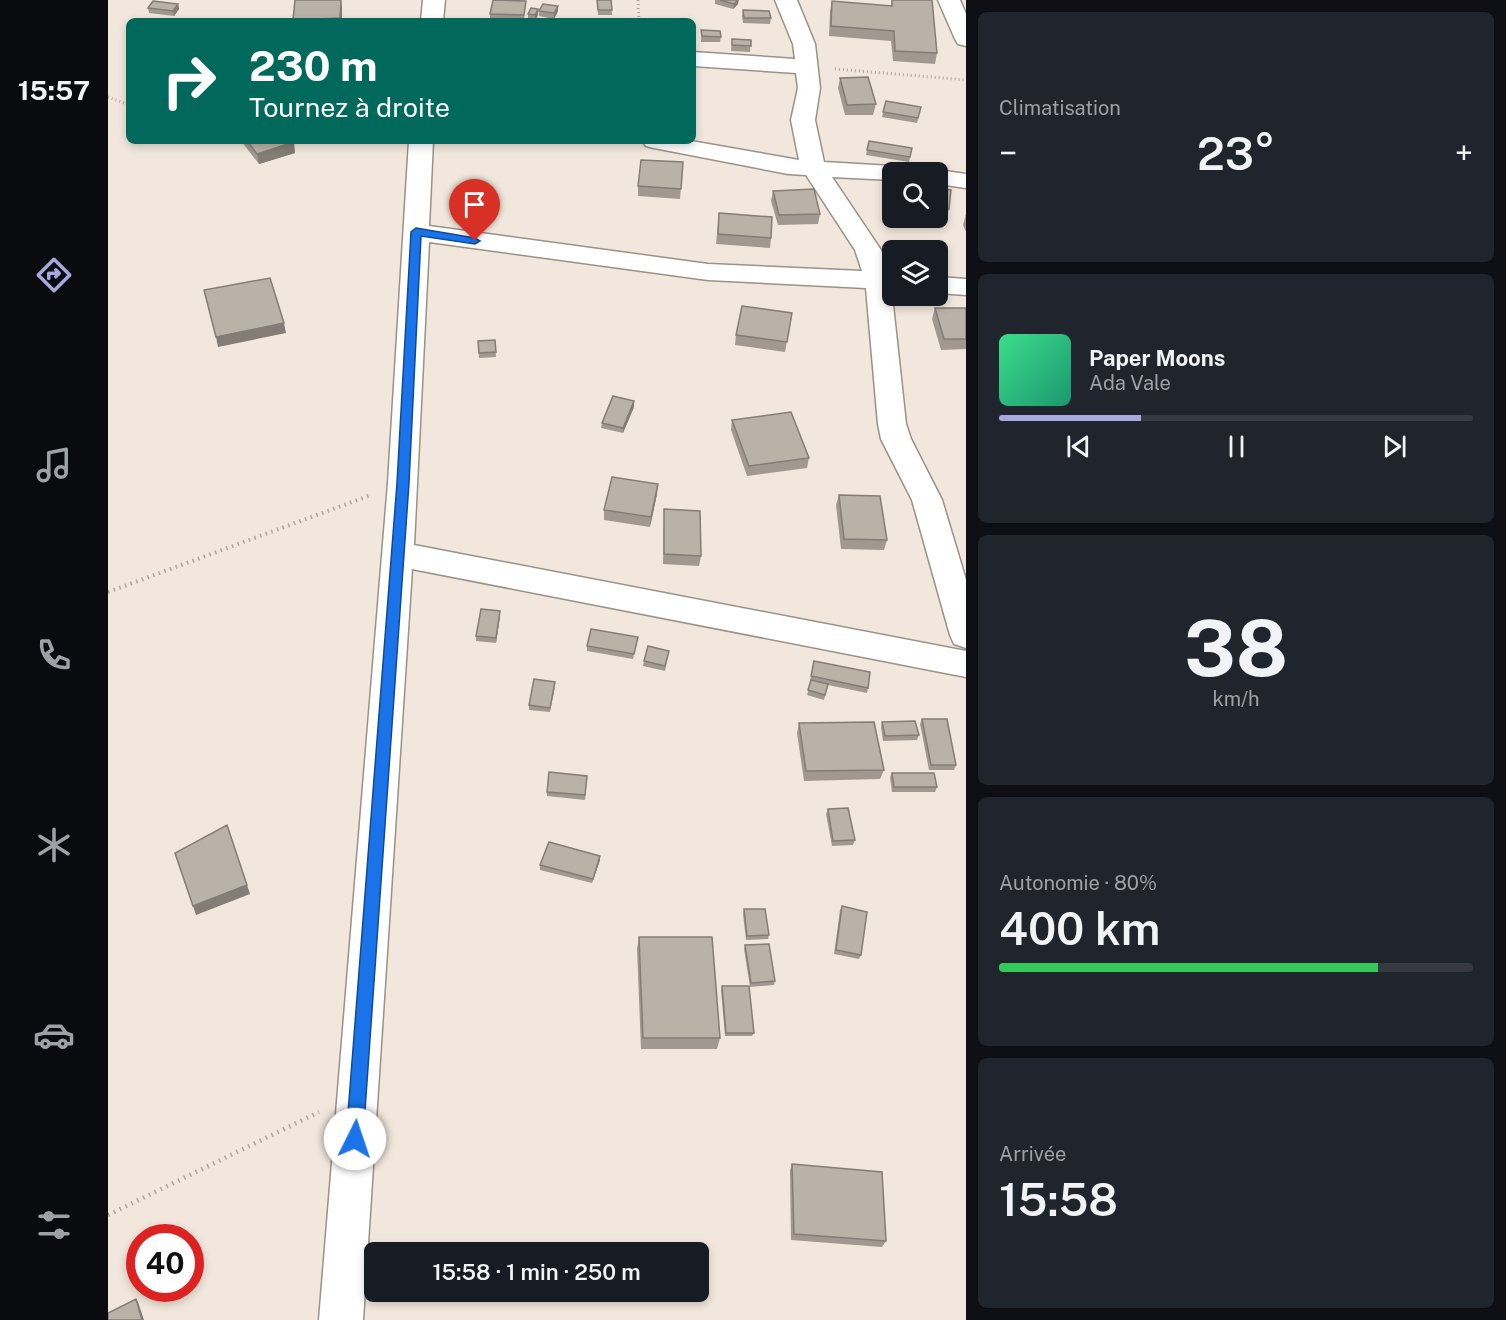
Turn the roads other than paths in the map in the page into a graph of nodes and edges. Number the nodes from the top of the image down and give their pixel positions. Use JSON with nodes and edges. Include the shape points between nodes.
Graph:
{"nodes":[{"id":1,"x":434,"y":0,"type":"edge"},
{"id":2,"x":786,"y":0,"type":"edge"},
{"id":3,"x":949,"y":0,"type":"edge"},
{"id":4,"x":432,"y":18,"type":"edge"},
{"id":5,"x":966,"y":39,"type":"edge"},
{"id":6,"x":696,"y":59,"type":"edge"},
{"id":7,"x":805,"y":67,"type":"junction"},
{"id":8,"x":421,"y":144,"type":"edge"},
{"id":9,"x":669,"y":144,"type":"edge"},
{"id":10,"x":815,"y":170,"type":"junction"},
{"id":11,"x":882,"y":173,"type":"edge"},
{"id":12,"x":948,"y":178,"type":"edge"},
{"id":13,"x":966,"y":181,"type":"edge"},
{"id":14,"x":416,"y":232,"type":"junction"},
{"id":15,"x":882,"y":275,"type":"edge"},
{"id":16,"x":882,"y":280,"type":"edge"},
{"id":17,"x":948,"y":286,"type":"edge"},
{"id":18,"x":966,"y":287,"type":"edge"},
{"id":19,"x":886,"y":306,"type":"edge"},
{"id":20,"x":397,"y":554,"type":"junction"},
{"id":21,"x":966,"y":635,"type":"edge"},
{"id":22,"x":966,"y":664,"type":"edge"},
{"id":23,"x":342,"y":1320,"type":"edge"}],
"edges":[{"from":1,"to":4,"type":"street"},
{"from":2,"to":7,"type":"street","via":[[802,33]]},
{"from":3,"to":5,"type":"street"},
{"from":6,"to":7,"type":"street"},
{"from":7,"to":10,"type":"street","via":[[809,87],[804,138]]},
{"from":8,"to":14,"type":"street"},
{"from":9,"to":10,"type":"street"},
{"from":10,"to":11,"type":"street"},
{"from":10,"to":15,"type":"street"},
{"from":12,"to":13,"type":"street"},
{"from":14,"to":16,"type":"street","via":[[719,273]]},
{"from":14,"to":20,"type":"street"},
{"from":17,"to":18,"type":"street"},
{"from":19,"to":21,"type":"street","via":[[892,424],[927,500]]},
{"from":20,"to":22,"type":"street"},
{"from":20,"to":23,"type":"street"}]}
